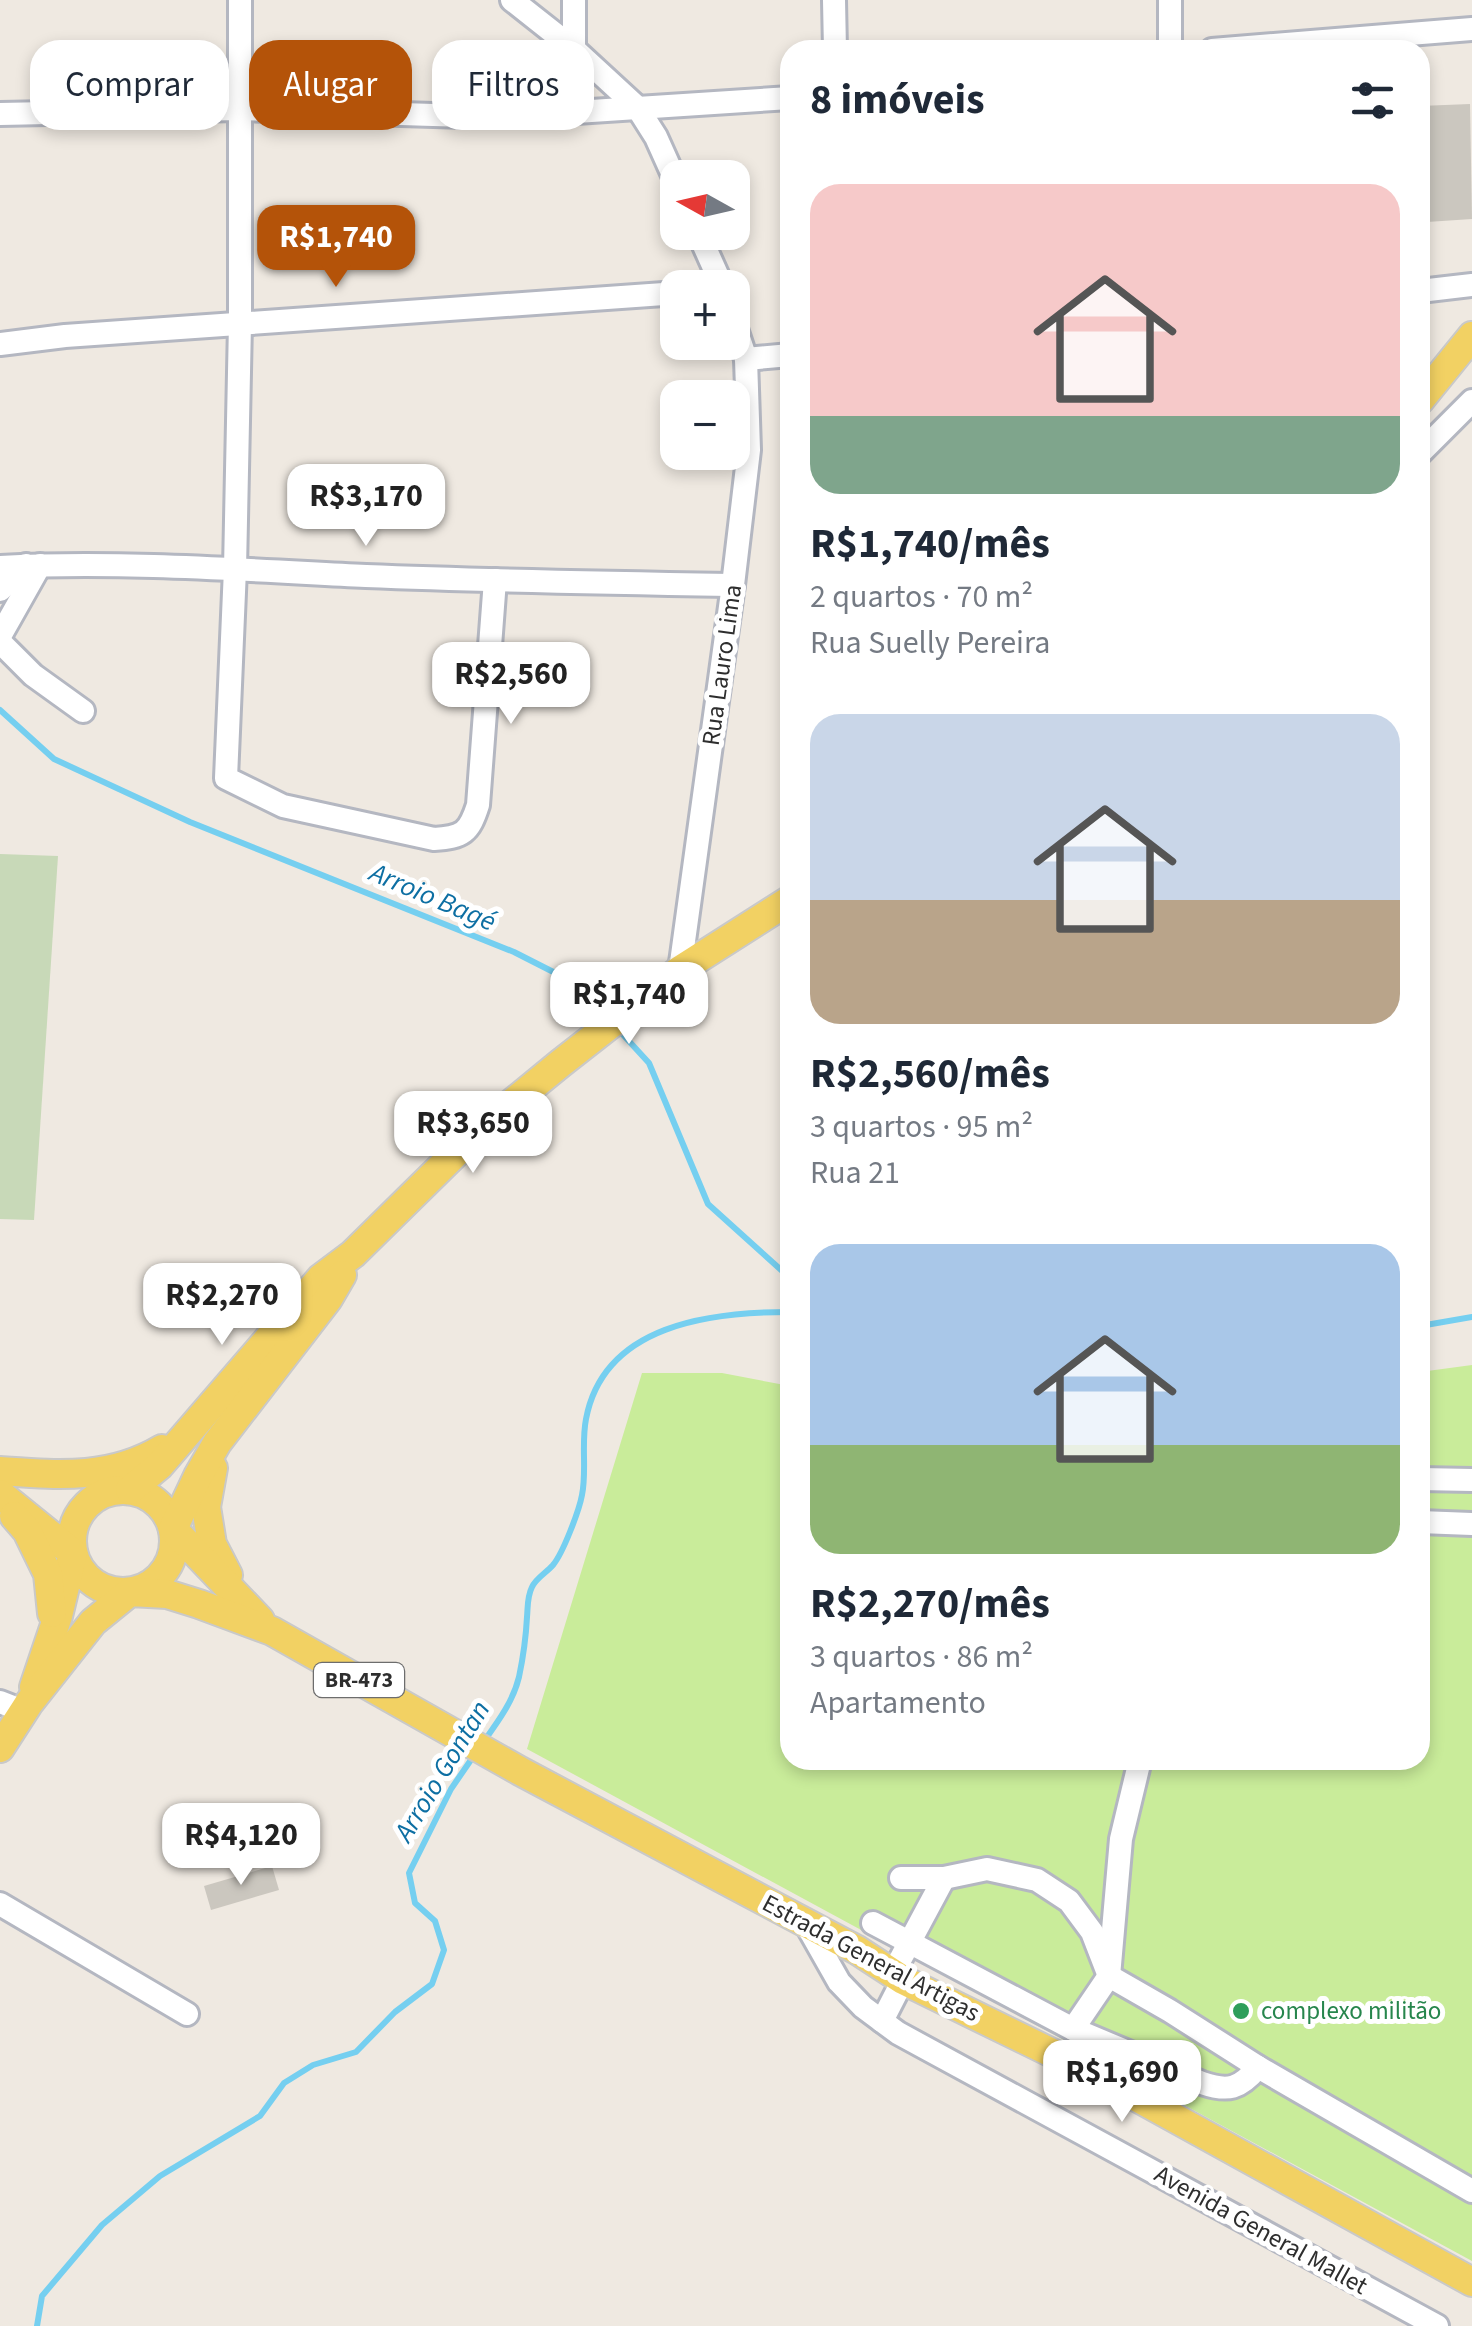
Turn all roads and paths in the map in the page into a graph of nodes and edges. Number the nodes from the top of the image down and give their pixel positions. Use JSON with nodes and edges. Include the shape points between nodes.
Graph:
{"nodes":[{"id":1,"x":240,"y":0,"type":"edge"},
{"id":2,"x":512,"y":0,"type":"edge"},
{"id":3,"x":574,"y":0,"type":"edge"},
{"id":4,"x":834,"y":0,"type":"edge"},
{"id":5,"x":1170,"y":0,"type":"edge"},
{"id":6,"x":1472,"y":29,"type":"edge"},
{"id":7,"x":564,"y":40,"type":"edge"},
{"id":8,"x":574,"y":40,"type":"edge"},
{"id":9,"x":834,"y":40,"type":"edge"},
{"id":10,"x":1170,"y":40,"type":"edge"},
{"id":11,"x":1336,"y":40,"type":"edge"},
{"id":12,"x":594,"y":67,"type":"edge"},
{"id":13,"x":780,"y":99,"type":"edge"},
{"id":14,"x":637,"y":107,"type":"junction"},
{"id":15,"x":239,"y":109,"type":"junction"},
{"id":16,"x":0,"y":114,"type":"edge"},
{"id":17,"x":666,"y":160,"type":"edge"},
{"id":18,"x":1472,"y":285,"type":"edge"},
{"id":19,"x":1430,"y":290,"type":"edge"},
{"id":20,"x":660,"y":294,"type":"edge"},
{"id":21,"x":240,"y":323,"type":"junction"},
{"id":22,"x":1472,"y":336,"type":"edge"},
{"id":23,"x":0,"y":344,"type":"edge"},
{"id":24,"x":780,"y":355,"type":"edge"},
{"id":25,"x":750,"y":359,"type":"edge"},
{"id":26,"x":746,"y":360,"type":"edge"},
{"id":27,"x":1430,"y":388,"type":"edge"},
{"id":28,"x":1472,"y":400,"type":"edge"},
{"id":29,"x":1430,"y":443,"type":"edge"},
{"id":30,"x":33,"y":565,"type":"junction"},
{"id":31,"x":0,"y":566,"type":"edge"},
{"id":32,"x":235,"y":569,"type":"junction"},
{"id":33,"x":495,"y":580,"type":"junction"},
{"id":34,"x":733,"y":585,"type":"junction"},
{"id":35,"x":0,"y":590,"type":"edge"},
{"id":36,"x":0,"y":639,"type":"edge"},
{"id":37,"x":83,"y":710,"type":"dead end"},
{"id":38,"x":780,"y":908,"type":"edge"},
{"id":39,"x":671,"y":978,"type":"junction"},
{"id":40,"x":229,"y":1404,"type":"junction"},
{"id":41,"x":0,"y":1472,"type":"edge"},
{"id":42,"x":1430,"y":1479,"type":"edge"},
{"id":43,"x":1472,"y":1480,"type":"edge"},
{"id":44,"x":123,"y":1490,"type":"junction"},
{"id":45,"x":0,"y":1497,"type":"edge"},
{"id":46,"x":1430,"y":1522,"type":"edge"},
{"id":47,"x":1472,"y":1524,"type":"edge"},
{"id":48,"x":173,"y":1528,"type":"junction"},
{"id":49,"x":74,"y":1554,"type":"junction"},
{"id":50,"x":130,"y":1592,"type":"junction"},
{"id":51,"x":272,"y":1632,"type":"junction"},
{"id":52,"x":54,"y":1655,"type":"junction"},
{"id":53,"x":11,"y":1720,"type":"edge"},
{"id":54,"x":1138,"y":1770,"type":"edge"},
{"id":55,"x":901,"y":1878,"type":"dead end"},
{"id":56,"x":944,"y":1878,"type":"junction"},
{"id":57,"x":0,"y":1904,"type":"edge"},
{"id":58,"x":805,"y":1922,"type":"junction"},
{"id":59,"x":873,"y":1923,"type":"dead end"},
{"id":60,"x":908,"y":1942,"type":"junction"},
{"id":61,"x":898,"y":1976,"type":"junction"},
{"id":62,"x":1109,"y":1976,"type":"junction"},
{"id":63,"x":186,"y":2014,"type":"dead end"},
{"id":64,"x":882,"y":2021,"type":"junction"},
{"id":65,"x":1073,"y":2028,"type":"junction"},
{"id":66,"x":1258,"y":2067,"type":"junction"},
{"id":67,"x":1472,"y":2192,"type":"edge"},
{"id":68,"x":1472,"y":2282,"type":"edge"},
{"id":69,"x":1436,"y":2326,"type":"edge"}],
"edges":[{"from":1,"to":15,"type":"street"},
{"from":2,"to":7,"type":"street"},
{"from":3,"to":8,"type":"street"},
{"from":4,"to":9,"type":"street"},
{"from":5,"to":10,"type":"street"},
{"from":6,"to":11,"type":"street"},
{"from":12,"to":14,"type":"street"},
{"from":13,"to":14,"type":"street"},
{"from":14,"to":15,"type":"street","via":[[466,116]]},
{"from":14,"to":17,"type":"street"},
{"from":15,"to":16,"type":"street"},
{"from":15,"to":21,"type":"street"},
{"from":18,"to":19,"type":"street"},
{"from":20,"to":21,"type":"street"},
{"from":21,"to":23,"type":"street"},
{"from":21,"to":32,"type":"street"},
{"from":22,"to":27,"type":"main road"},
{"from":24,"to":25,"type":"street"},
{"from":26,"to":34,"type":"street","name":"Rua Lauro Lima","via":[[749,450]]},
{"from":28,"to":29,"type":"street"},
{"from":30,"to":31,"type":"street"},
{"from":30,"to":32,"type":"street"},
{"from":30,"to":35,"type":"street"},
{"from":30,"to":36,"type":"street"},
{"from":32,"to":33,"type":"street"},
{"from":32,"to":33,"type":"street","via":[[226,778],[283,806],[434,839],[456,838],[471,827],[478,805]]},
{"from":33,"to":34,"type":"street"},
{"from":34,"to":39,"type":"street","name":"Rua Lauro Lima"},
{"from":36,"to":37,"type":"street","via":[[32,675]]},
{"from":38,"to":39,"type":"main road"},
{"from":39,"to":40,"type":"main road","via":[[479,1130],[321,1278]]},
{"from":40,"to":41,"type":"main road","via":[[139,1462],[92,1474]]},
{"from":40,"to":44,"type":"main road"},
{"from":40,"to":48,"type":"main road","via":[[217,1443]]},
{"from":40,"to":51,"type":"main road","via":[[206,1507],[212,1544],[233,1584]]},
{"from":41,"to":44,"type":"main road"},
{"from":42,"to":43,"type":"street"},
{"from":44,"to":48,"type":"main road","via":[[162,1506]]},
{"from":44,"to":49,"type":"main road","via":[[85,1507],[74,1529]]},
{"from":45,"to":49,"type":"main road"},
{"from":45,"to":52,"type":"main road","via":[[48,1574]]},
{"from":46,"to":47,"type":"street"},
{"from":48,"to":50,"type":"main road","via":[[173,1553],[162,1575]]},
{"from":48,"to":51,"type":"main road"},
{"from":49,"to":50,"type":"main road","via":[[94,1584]]},
{"from":49,"to":52,"type":"main road"},
{"from":50,"to":51,"type":"main road","via":[[167,1594]]},
{"from":50,"to":52,"type":"main road"},
{"from":51,"to":52,"type":"main road","via":[[187,1610],[137,1612]]},
{"from":51,"to":58,"type":"main road","name":"Estrada General Artigas","number":"BR-473"},
{"from":52,"to":53,"type":"main road"},
{"from":54,"to":62,"type":"street","via":[[1121,1839]]},
{"from":55,"to":56,"type":"street"},
{"from":56,"to":60,"type":"street"},
{"from":56,"to":62,"type":"street","via":[[987,1869],[1037,1880],[1069,1901],[1092,1932]]},
{"from":57,"to":63,"type":"street"},
{"from":58,"to":61,"type":"main road","name":"Estrada General Artigas","number":"BR-473"},
{"from":58,"to":64,"type":"street","name":"Avenida General Mallet","via":[[839,1982]]},
{"from":59,"to":60,"type":"street"},
{"from":60,"to":61,"type":"street"},
{"from":60,"to":65,"type":"street"},
{"from":61,"to":64,"type":"street"},
{"from":61,"to":68,"type":"main road","name":"Estrada General Artigas","number":"BR-473","via":[[1093,2073]]},
{"from":62,"to":65,"type":"street"},
{"from":62,"to":66,"type":"street"},
{"from":64,"to":69,"type":"street","name":"Avenida General Mallet"},
{"from":65,"to":66,"type":"street","via":[[1217,2088],[1245,2083]]},
{"from":66,"to":67,"type":"street"}]}
